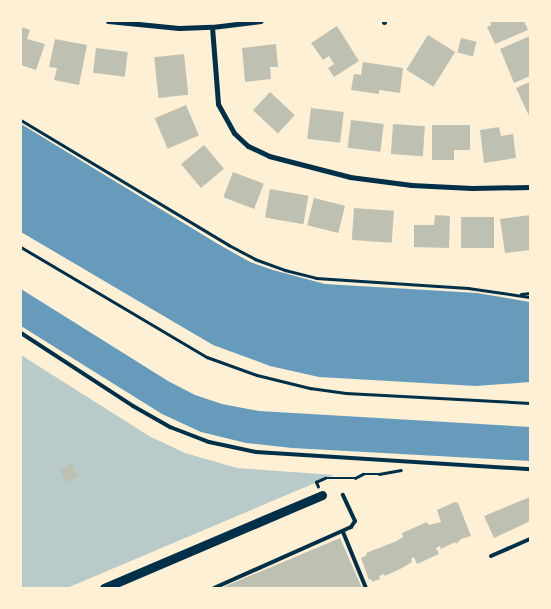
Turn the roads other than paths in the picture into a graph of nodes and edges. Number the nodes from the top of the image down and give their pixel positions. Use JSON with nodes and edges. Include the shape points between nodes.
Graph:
{"nodes":[{"id":1,"x":108,"y":21,"type":"edge"},
{"id":2,"x":261,"y":21,"type":"edge"},
{"id":3,"x":212,"y":27,"type":"junction"},
{"id":4,"x":530,"y":186,"type":"edge"},
{"id":5,"x":21,"y":333,"type":"edge"},
{"id":6,"x":530,"y":469,"type":"edge"},
{"id":7,"x":343,"y":494,"type":"dead end"},
{"id":8,"x":322,"y":495,"type":"road end"},
{"id":9,"x":343,"y":532,"type":"junction"},
{"id":10,"x":530,"y":539,"type":"edge"},
{"id":11,"x":491,"y":556,"type":"dead end"},
{"id":12,"x":116,"y":585,"type":"edge"},
{"id":13,"x":104,"y":588,"type":"edge"},
{"id":14,"x":214,"y":588,"type":"edge"},
{"id":15,"x":366,"y":588,"type":"edge"}],
"edges":[{"from":1,"to":3,"type":"street","via":[[180,28]]},
{"from":2,"to":3,"type":"street"},
{"from":3,"to":4,"type":"street","via":[[218,104],[234,133],[248,146],[269,156],[350,176],[420,186]]},
{"from":5,"to":6,"type":"lane","via":[[133,406],[170,427],[209,442],[256,452]]},
{"from":7,"to":9,"type":"lane","via":[[355,521]]},
{"from":8,"to":12,"type":"street"},
{"from":9,"to":14,"type":"lane"},
{"from":9,"to":15,"type":"lane"},
{"from":10,"to":11,"type":"lane"},
{"from":12,"to":13,"type":"street"}]}
